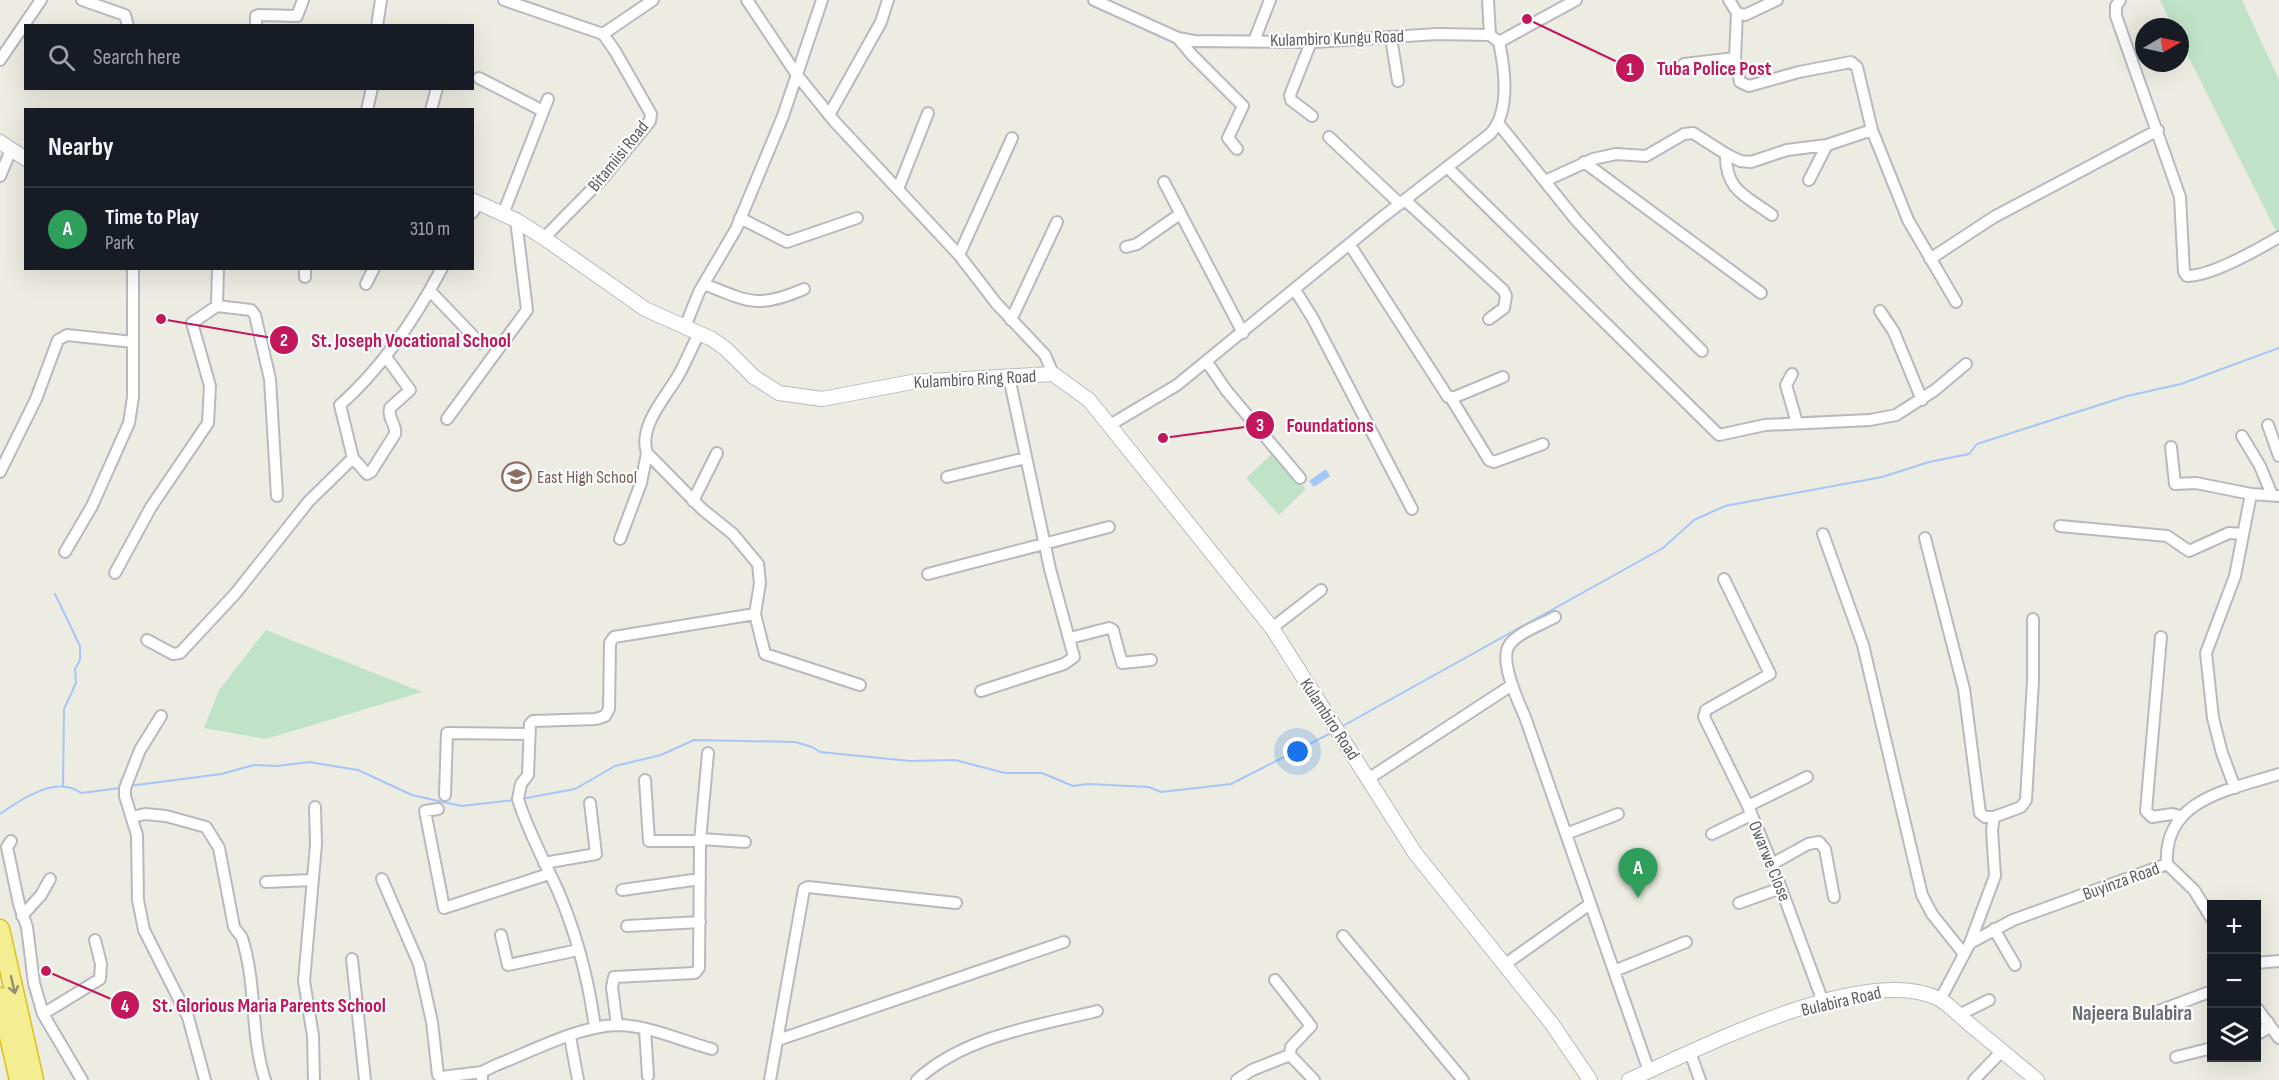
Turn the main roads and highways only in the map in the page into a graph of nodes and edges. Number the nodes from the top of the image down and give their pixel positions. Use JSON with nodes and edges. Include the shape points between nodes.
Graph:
{"nodes":[{"id":1,"x":0,"y":928,"type":"edge"},
{"id":2,"x":0,"y":997,"type":"edge"},
{"id":3,"x":19,"y":1080,"type":"edge"},
{"id":4,"x":34,"y":1080,"type":"edge"}],
"edges":[{"from":1,"to":4,"type":"highway","one_way":true},
{"from":2,"to":3,"type":"highway"}]}
